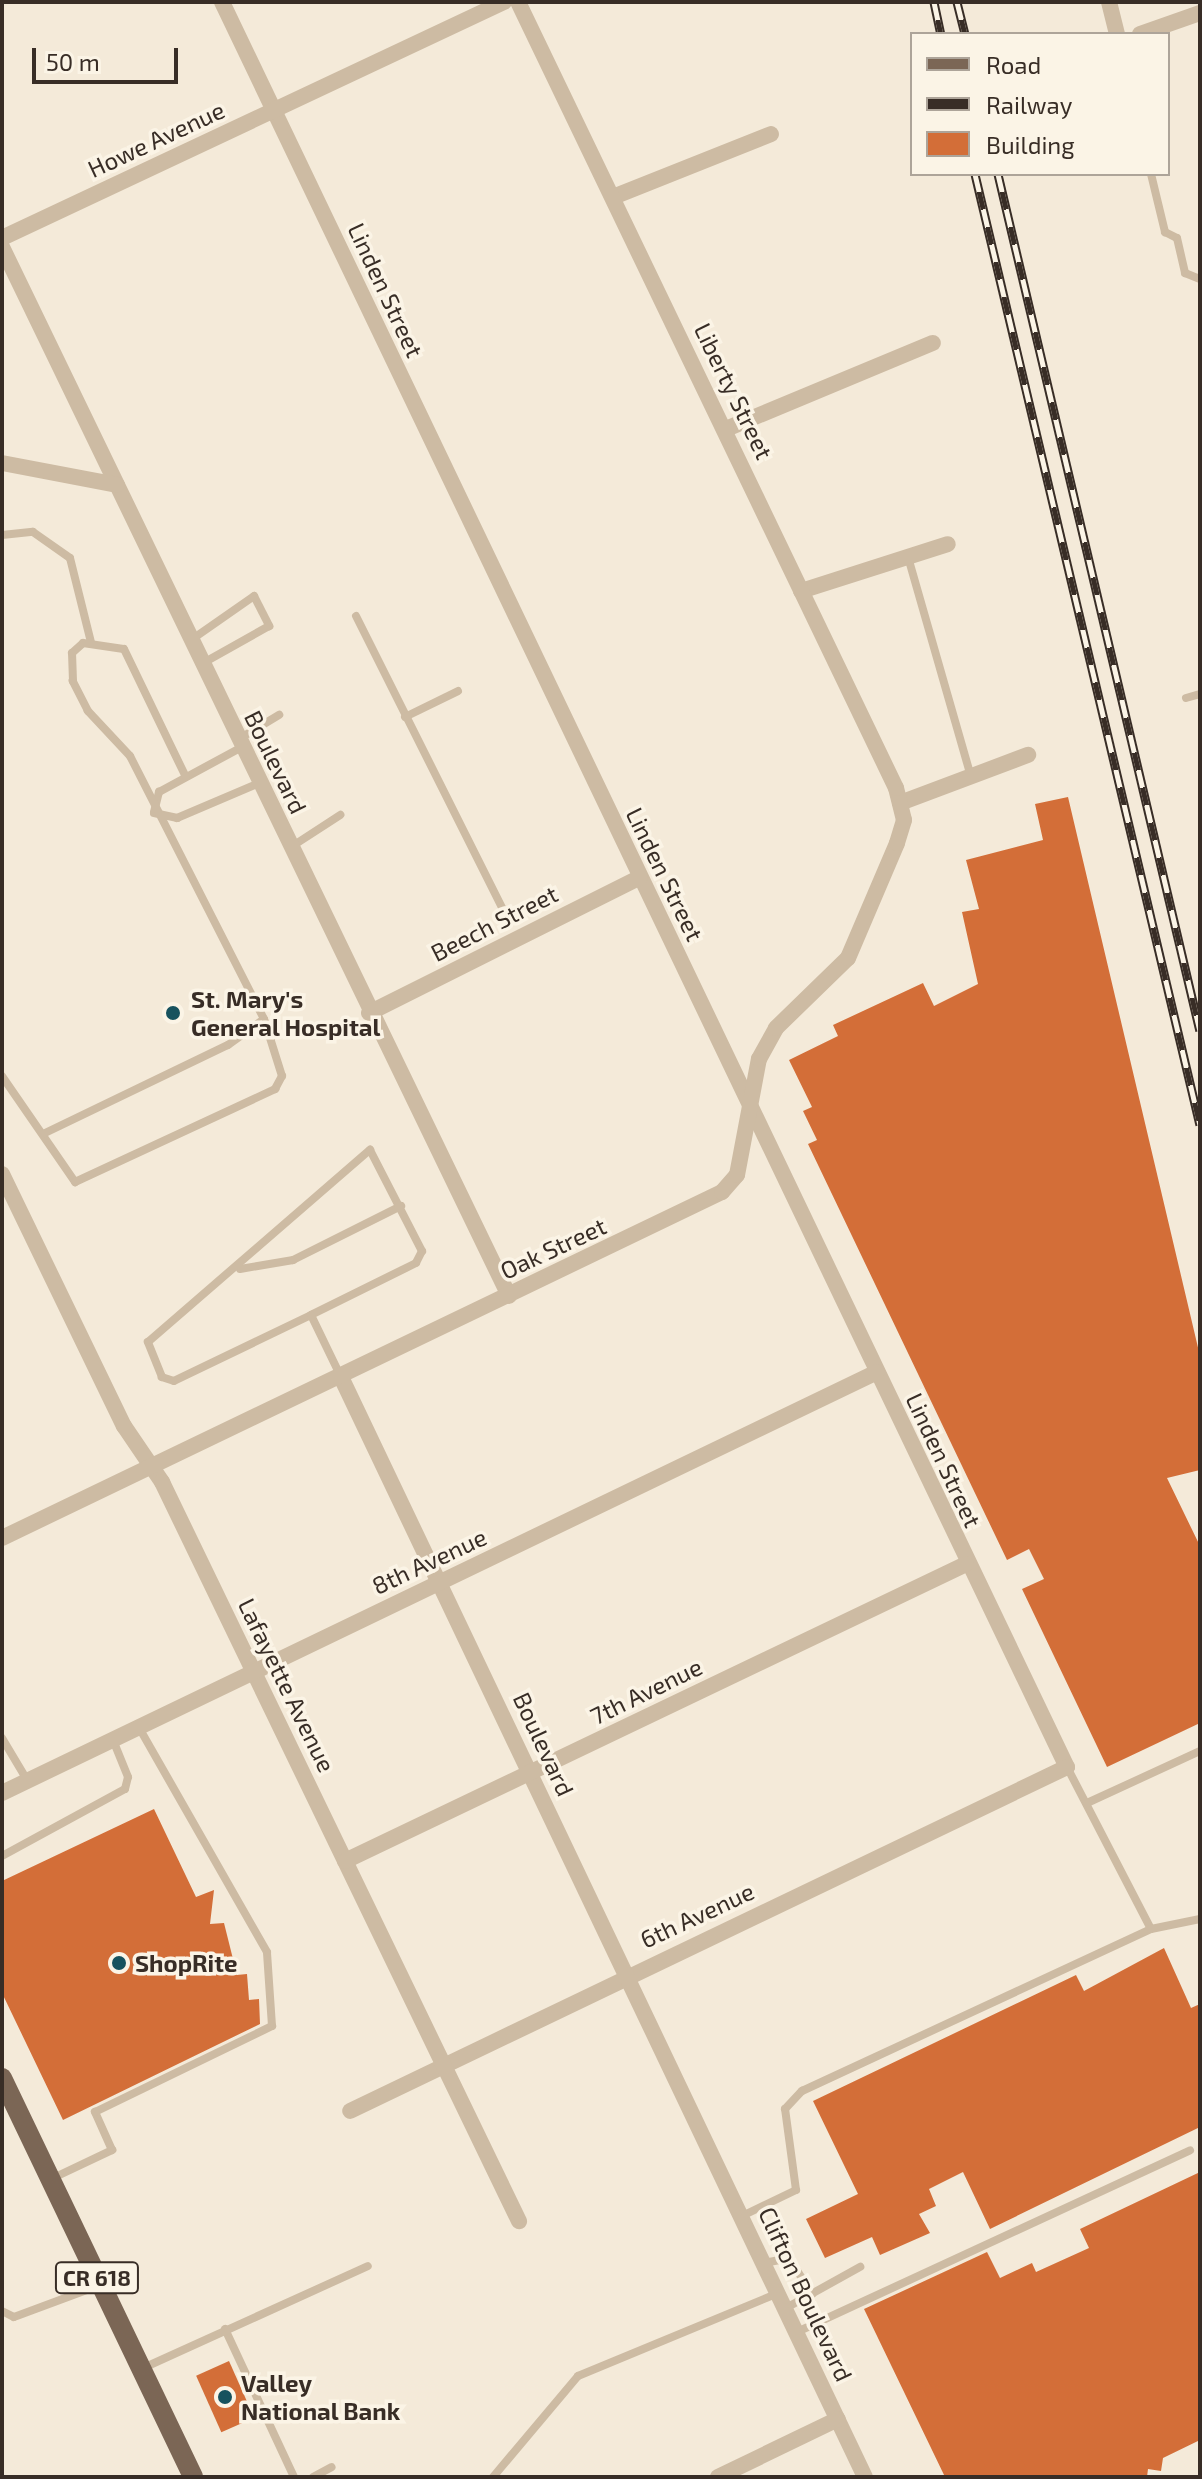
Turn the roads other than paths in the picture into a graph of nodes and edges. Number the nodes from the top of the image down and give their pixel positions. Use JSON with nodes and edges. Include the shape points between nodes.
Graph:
{"nodes":[{"id":1,"x":222,"y":2,"type":"edge"},
{"id":2,"x":504,"y":2,"type":"edge"},
{"id":3,"x":518,"y":2,"type":"edge"},
{"id":4,"x":1109,"y":2,"type":"edge"},
{"id":5,"x":1200,"y":13,"type":"edge"},
{"id":6,"x":1116,"y":32,"type":"edge"},
{"id":7,"x":1146,"y":32,"type":"edge"},
{"id":8,"x":274,"y":110,"type":"junction"},
{"id":9,"x":771,"y":134,"type":"dead end"},
{"id":10,"x":1151,"y":176,"type":"edge"},
{"id":11,"x":613,"y":197,"type":"junction"},
{"id":12,"x":2,"y":238,"type":"edge"},
{"id":13,"x":2,"y":247,"type":"edge"},
{"id":14,"x":1200,"y":279,"type":"edge"},
{"id":15,"x":933,"y":343,"type":"dead end"},
{"id":16,"x":726,"y":429,"type":"junction"},
{"id":17,"x":2,"y":463,"type":"edge"},
{"id":18,"x":117,"y":485,"type":"junction"},
{"id":19,"x":2,"y":535,"type":"edge"},
{"id":20,"x":948,"y":544,"type":"dead end"},
{"id":21,"x":908,"y":557,"type":"junction"},
{"id":22,"x":801,"y":591,"type":"junction"},
{"id":23,"x":356,"y":616,"type":"dead end"},
{"id":24,"x":191,"y":640,"type":"junction"},
{"id":25,"x":91,"y":642,"type":"junction"},
{"id":26,"x":202,"y":664,"type":"junction"},
{"id":27,"x":458,"y":691,"type":"dead end"},
{"id":28,"x":1200,"y":694,"type":"edge"},
{"id":29,"x":1186,"y":698,"type":"dead end"},
{"id":30,"x":279,"y":715,"type":"dead end"},
{"id":31,"x":405,"y":717,"type":"junction"},
{"id":32,"x":240,"y":743,"type":"junction"},
{"id":33,"x":1028,"y":755,"type":"dead end"},
{"id":34,"x":971,"y":776,"type":"junction"},
{"id":35,"x":186,"y":777,"type":"junction"},
{"id":36,"x":259,"y":783,"type":"junction"},
{"id":37,"x":900,"y":803,"type":"junction"},
{"id":38,"x":154,"y":813,"type":"junction"},
{"id":39,"x":340,"y":815,"type":"dead end"},
{"id":40,"x":290,"y":847,"type":"junction"},
{"id":41,"x":640,"y":877,"type":"junction"},
{"id":42,"x":505,"y":914,"type":"dead end"},
{"id":43,"x":369,"y":1013,"type":"junction"},
{"id":44,"x":264,"y":1019,"type":"junction"},
{"id":45,"x":2,"y":1076,"type":"edge"},
{"id":46,"x":750,"y":1108,"type":"junction"},
{"id":47,"x":45,"y":1133,"type":"junction"},
{"id":48,"x":2,"y":1174,"type":"edge"},
{"id":49,"x":401,"y":1206,"type":"junction"},
{"id":50,"x":240,"y":1269,"type":"junction"},
{"id":51,"x":509,"y":1296,"type":"junction"},
{"id":52,"x":311,"y":1315,"type":"junction"},
{"id":53,"x":877,"y":1372,"type":"junction"},
{"id":54,"x":341,"y":1377,"type":"junction"},
{"id":55,"x":151,"y":1466,"type":"junction"},
{"id":56,"x":2,"y":1538,"type":"edge"},
{"id":57,"x":966,"y":1564,"type":"junction"},
{"id":58,"x":440,"y":1583,"type":"junction"},
{"id":59,"x":254,"y":1671,"type":"junction"},
{"id":60,"x":139,"y":1728,"type":"junction"},
{"id":61,"x":2,"y":1738,"type":"edge"},
{"id":62,"x":113,"y":1740,"type":"junction"},
{"id":63,"x":1200,"y":1751,"type":"edge"},
{"id":64,"x":1067,"y":1767,"type":"junction"},
{"id":65,"x":531,"y":1773,"type":"junction"},
{"id":66,"x":27,"y":1780,"type":"junction"},
{"id":67,"x":2,"y":1793,"type":"edge"},
{"id":68,"x":1087,"y":1803,"type":"junction"},
{"id":69,"x":2,"y":1856,"type":"edge"},
{"id":70,"x":345,"y":1861,"type":"junction"},
{"id":71,"x":1200,"y":1919,"type":"edge"},
{"id":72,"x":1151,"y":1929,"type":"junction"},
{"id":73,"x":628,"y":1975,"type":"junction"},
{"id":74,"x":443,"y":2064,"type":"junction"},
{"id":75,"x":3,"y":2081,"type":"edge"},
{"id":76,"x":350,"y":2111,"type":"dead end"},
{"id":77,"x":702,"y":2131,"type":"joint"},
{"id":78,"x":1190,"y":2150,"type":"dead end"},
{"id":79,"x":50,"y":2179,"type":"junction"},
{"id":80,"x":742,"y":2216,"type":"junction"},
{"id":81,"x":519,"y":2221,"type":"dead end"},
{"id":82,"x":764,"y":2263,"type":"junction"},
{"id":83,"x":368,"y":2266,"type":"dead end"},
{"id":84,"x":860,"y":2267,"type":"dead end"},
{"id":85,"x":100,"y":2285,"type":"junction"},
{"id":86,"x":812,"y":2294,"type":"junction"},
{"id":87,"x":782,"y":2301,"type":"junction"},
{"id":88,"x":2,"y":2311,"type":"edge"},
{"id":89,"x":225,"y":2329,"type":"junction"},
{"id":90,"x":797,"y":2332,"type":"junction"},
{"id":91,"x":141,"y":2369,"type":"junction"},
{"id":92,"x":838,"y":2419,"type":"junction"},
{"id":93,"x":332,"y":2467,"type":"dead end"},
{"id":94,"x":193,"y":2477,"type":"edge"},
{"id":95,"x":294,"y":2477,"type":"edge"},
{"id":96,"x":313,"y":2477,"type":"edge"},
{"id":97,"x":493,"y":2477,"type":"edge"},
{"id":98,"x":718,"y":2477,"type":"edge"},
{"id":99,"x":865,"y":2477,"type":"edge"}],
"edges":[{"from":1,"to":8,"type":"street","name":"Linden Street"},
{"from":2,"to":8,"type":"street","name":"Howe Avenue"},
{"from":3,"to":11,"type":"street","name":"Liberty Street"},
{"from":4,"to":6,"type":"street"},
{"from":5,"to":7,"type":"street"},
{"from":8,"to":12,"type":"street","name":"Howe Avenue"},
{"from":8,"to":41,"type":"street","name":"Linden Street"},
{"from":9,"to":11,"type":"street"},
{"from":10,"to":14,"type":"lane","via":[[1165,232],[1177,238],[1185,273]]},
{"from":11,"to":16,"type":"street","name":"Liberty Street"},
{"from":13,"to":18,"type":"street","name":"Boulevard"},
{"from":15,"to":16,"type":"street"},
{"from":16,"to":22,"type":"street","name":"Liberty Street"},
{"from":17,"to":18,"type":"street"},
{"from":18,"to":24,"type":"street","name":"Boulevard"},
{"from":19,"to":25,"type":"lane","via":[[33,532],[70,558]]},
{"from":20,"to":21,"type":"street"},
{"from":21,"to":22,"type":"street"},
{"from":21,"to":34,"type":"lane"},
{"from":22,"to":37,"type":"street","name":"Liberty Street"},
{"from":23,"to":31,"type":"lane"},
{"from":24,"to":26,"type":"street","name":"Boulevard"},
{"from":24,"to":26,"type":"lane","via":[[254,596],[269,626]]},
{"from":25,"to":35,"type":"lane","via":[[124,649]]},
{"from":25,"to":38,"type":"lane","via":[[72,653],[73,681],[88,711],[130,756]]},
{"from":26,"to":32,"type":"street","name":"Boulevard"},
{"from":27,"to":31,"type":"lane"},
{"from":28,"to":29,"type":"lane"},
{"from":30,"to":32,"type":"lane"},
{"from":31,"to":42,"type":"lane"},
{"from":32,"to":35,"type":"lane"},
{"from":32,"to":36,"type":"street","name":"Boulevard"},
{"from":33,"to":34,"type":"street"},
{"from":34,"to":37,"type":"street"},
{"from":35,"to":38,"type":"lane","via":[[159,792]]},
{"from":36,"to":38,"type":"lane","via":[[177,818]]},
{"from":36,"to":40,"type":"street","name":"Boulevard"},
{"from":37,"to":46,"type":"street","name":"Oak Street","via":[[897,843],[858,941],[836,976],[776,1028],[759,1059]]},
{"from":38,"to":44,"type":"lane"},
{"from":39,"to":40,"type":"lane"},
{"from":40,"to":43,"type":"street","name":"Boulevard"},
{"from":41,"to":43,"type":"street","name":"Beech Street"},
{"from":41,"to":46,"type":"street","name":"Linden Street"},
{"from":43,"to":51,"type":"street","name":"Boulevard"},
{"from":44,"to":47,"type":"lane","via":[[228,1045]]},
{"from":44,"to":47,"type":"lane","via":[[282,1076],[260,1099],[75,1182]]},
{"from":45,"to":47,"type":"lane"},
{"from":46,"to":51,"type":"street","name":"Oak Street","via":[[737,1175],[722,1192]]},
{"from":46,"to":53,"type":"street","name":"Linden Street"},
{"from":48,"to":55,"type":"street","name":"Lafayette Avenue"},
{"from":49,"to":50,"type":"lane","via":[[293,1260]]},
{"from":49,"to":50,"type":"lane","via":[[377,1158],[360,1153]]},
{"from":49,"to":52,"type":"lane","via":[[422,1251],[416,1263]]},
{"from":50,"to":52,"type":"lane","via":[[150,1337],[150,1355],[166,1380]]},
{"from":51,"to":54,"type":"street","name":"Oak Street"},
{"from":52,"to":54,"type":"lane"},
{"from":53,"to":57,"type":"street","name":"Linden Street"},
{"from":53,"to":58,"type":"street","name":"8th Avenue"},
{"from":54,"to":55,"type":"street","name":"Oak Street"},
{"from":54,"to":58,"type":"street","name":"Boulevard"},
{"from":55,"to":56,"type":"street","name":"Oak Street"},
{"from":55,"to":59,"type":"street","name":"Lafayette Avenue"},
{"from":57,"to":64,"type":"street","name":"Linden Street"},
{"from":57,"to":65,"type":"street","name":"7th Avenue"},
{"from":58,"to":59,"type":"street","name":"8th Avenue"},
{"from":58,"to":65,"type":"street","name":"Boulevard"},
{"from":59,"to":60,"type":"street","name":"8th Avenue"},
{"from":59,"to":70,"type":"street","name":"Lafayette Avenue"},
{"from":60,"to":62,"type":"street","name":"8th Avenue"},
{"from":60,"to":79,"type":"lane","via":[[267,1952],[272,2026],[95,2112],[112,2150]]},
{"from":61,"to":66,"type":"lane"},
{"from":62,"to":66,"type":"street","name":"8th Avenue"},
{"from":62,"to":69,"type":"lane","via":[[128,1777],[125,1789]]},
{"from":63,"to":68,"type":"lane"},
{"from":64,"to":68,"type":"lane"},
{"from":64,"to":73,"type":"street","name":"6th Avenue"},
{"from":65,"to":70,"type":"street","name":"7th Avenue"},
{"from":65,"to":73,"type":"street","name":"Boulevard"},
{"from":66,"to":67,"type":"street","name":"8th Avenue"},
{"from":68,"to":72,"type":"lane"},
{"from":70,"to":74,"type":"street","name":"Lafayette Avenue"},
{"from":71,"to":72,"type":"lane"},
{"from":72,"to":80,"type":"lane","via":[[802,2091],[785,2109],[796,2190]]},
{"from":73,"to":74,"type":"street","name":"6th Avenue"},
{"from":73,"to":77,"type":"street","name":"Boulevard"},
{"from":74,"to":76,"type":"street","name":"6th Avenue"},
{"from":74,"to":81,"type":"street","name":"Lafayette Avenue"},
{"from":75,"to":79,"type":"main road","number":"CR 618"},
{"from":77,"to":80,"type":"street","name":"Clifton Boulevard"},
{"from":78,"to":90,"type":"lane"},
{"from":79,"to":85,"type":"main road","number":"CR 618"},
{"from":80,"to":82,"type":"street","name":"Clifton Boulevard"},
{"from":82,"to":86,"type":"lane","via":[[789,2258]]},
{"from":82,"to":87,"type":"street","name":"Clifton Boulevard"},
{"from":83,"to":89,"type":"lane"},
{"from":84,"to":86,"type":"lane"},
{"from":85,"to":88,"type":"lane","via":[[14,2317]]},
{"from":85,"to":91,"type":"main road","number":"CR 618"},
{"from":86,"to":87,"type":"lane"},
{"from":87,"to":90,"type":"street","name":"Clifton Boulevard"},
{"from":87,"to":97,"type":"lane","via":[[578,2376]]},
{"from":89,"to":91,"type":"lane"},
{"from":89,"to":95,"type":"lane"},
{"from":90,"to":92,"type":"street","name":"Clifton Boulevard"},
{"from":91,"to":94,"type":"main road","number":"CR 618"},
{"from":92,"to":98,"type":"street"},
{"from":92,"to":99,"type":"street","name":"Clifton Boulevard"},
{"from":93,"to":96,"type":"lane"}]}
